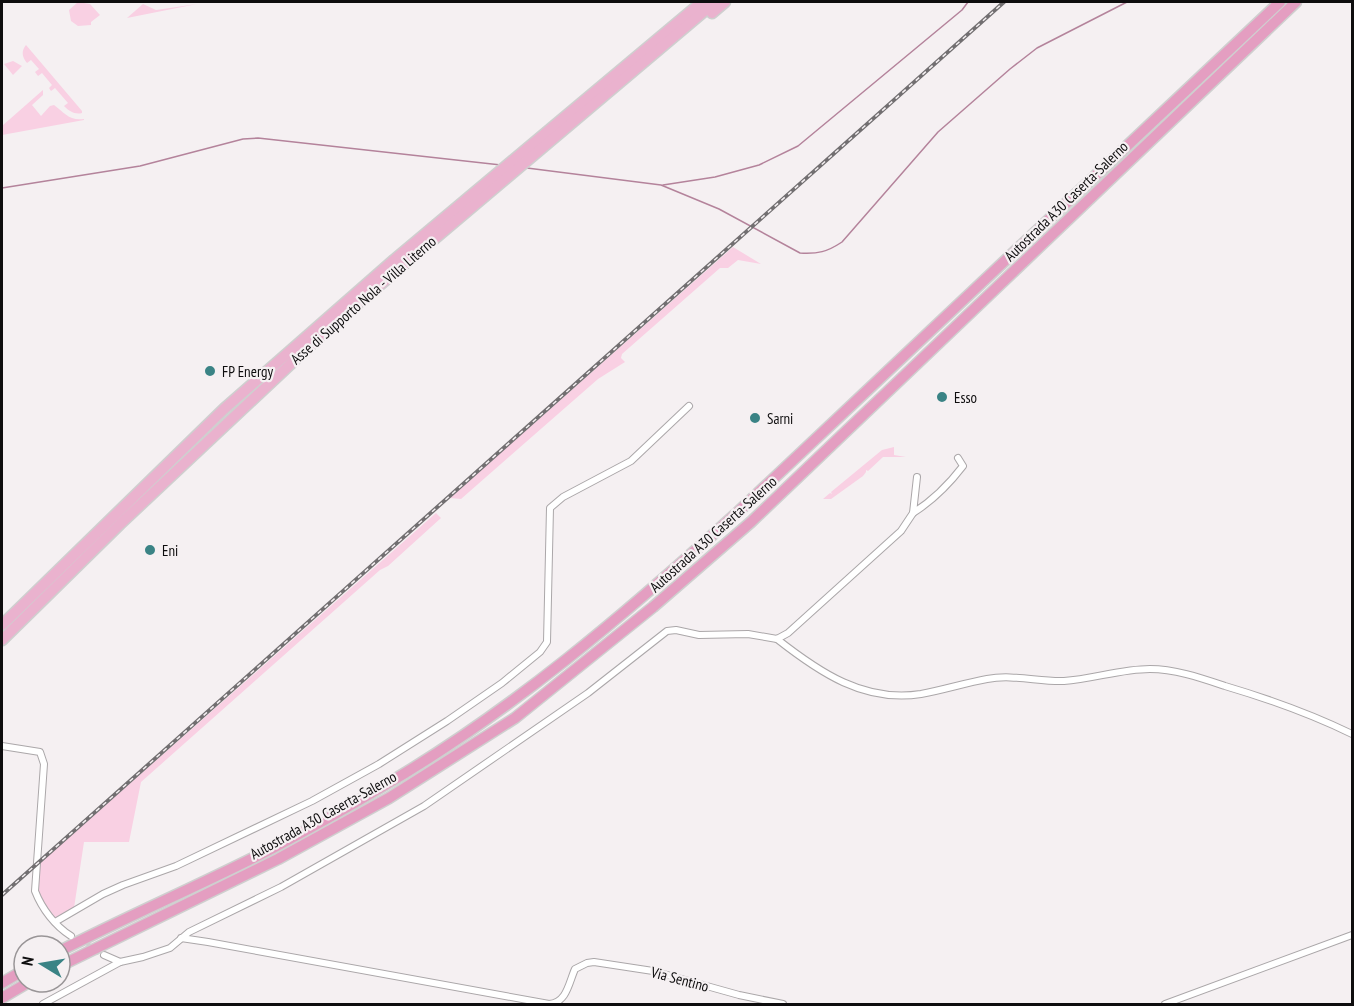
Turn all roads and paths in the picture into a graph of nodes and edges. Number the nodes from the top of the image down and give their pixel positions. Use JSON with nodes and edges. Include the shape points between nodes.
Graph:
{"nodes":[{"id":1,"x":702,"y":2,"type":"edge"},
{"id":2,"x":715,"y":2,"type":"edge"},
{"id":3,"x":725,"y":2,"type":"edge"},
{"id":4,"x":1280,"y":2,"type":"edge"},
{"id":5,"x":1296,"y":2,"type":"edge"},
{"id":6,"x":627,"y":75,"type":"junction"},
{"id":7,"x":479,"y":194,"type":"junction"},
{"id":8,"x":689,"y":406,"type":"dead end"},
{"id":9,"x":958,"y":458,"type":"dead end"},
{"id":10,"x":917,"y":477,"type":"dead end"},
{"id":11,"x":913,"y":513,"type":"junction"},
{"id":12,"x":2,"y":625,"type":"edge"},
{"id":13,"x":777,"y":639,"type":"junction"},
{"id":14,"x":2,"y":640,"type":"edge"},
{"id":15,"x":1353,"y":734,"type":"edge"},
{"id":16,"x":2,"y":746,"type":"edge"},
{"id":17,"x":55,"y":922,"type":"junction"},
{"id":18,"x":69,"y":934,"type":"edge"},
{"id":19,"x":1353,"y":935,"type":"edge"},
{"id":20,"x":181,"y":939,"type":"junction"},
{"id":21,"x":72,"y":945,"type":"edge"},
{"id":22,"x":104,"y":955,"type":"tunnel mouth"},
{"id":23,"x":72,"y":960,"type":"edge"},
{"id":24,"x":120,"y":962,"type":"junction"},
{"id":25,"x":43,"y":1005,"type":"edge"},
{"id":26,"x":783,"y":1005,"type":"edge"},
{"id":27,"x":1165,"y":1005,"type":"edge"}],
"edges":[{"from":1,"to":7,"type":"highway","name":"Asse di Supporto Nola - Villa Literno","via":[[540,137]]},
{"from":2,"to":6,"type":"highway","name":"Asse di Supporto Nola - Villa Literno"},
{"from":3,"to":6,"type":"highway"},
{"from":4,"to":21,"type":"highway","name":"Autostrada A30 Caserta-Salerno","via":[[739,511],[603,631],[491,718],[381,788],[273,848]]},
{"from":5,"to":23,"type":"highway","name":"Autostrada A30 Caserta-Salerno","via":[[751,522],[653,608],[515,718],[390,798],[278,859]]},
{"from":6,"to":7,"type":"highway","name":"Asse di Supporto Nola - Villa Literno"},
{"from":7,"to":12,"type":"highway","name":"Asse di Supporto Nola - Villa Literno","via":[[377,274],[224,409]]},
{"from":7,"to":14,"type":"highway","name":"Asse di Supporto Nola - Villa Literno","via":[[330,327]]},
{"from":8,"to":17,"type":"street","via":[[631,461],[550,508],[547,642],[502,683],[379,764],[312,801],[176,866],[113,889]]},
{"from":9,"to":11,"type":"street","via":[[963,466],[955,477]]},
{"from":10,"to":11,"type":"street"},
{"from":11,"to":13,"type":"street","via":[[902,531],[802,622]]},
{"from":13,"to":15,"type":"street","via":[[844,684],[883,694],[919,694],[1003,677],[1062,681],[1152,669],[1250,693]]},
{"from":13,"to":20,"type":"street","via":[[667,631],[588,693],[424,806]]},
{"from":16,"to":17,"type":"street","via":[[40,752],[44,764],[35,891],[39,904]]},
{"from":17,"to":18,"type":"street"},
{"from":19,"to":27,"type":"street"},
{"from":20,"to":24,"type":"street","via":[[170,948]]},
{"from":20,"to":26,"type":"street","name":"Via Sentino","via":[[549,1004],[565,996],[577,967],[594,962],[678,977]]},
{"from":22,"to":24,"type":"street"},
{"from":24,"to":25,"type":"street"}]}
